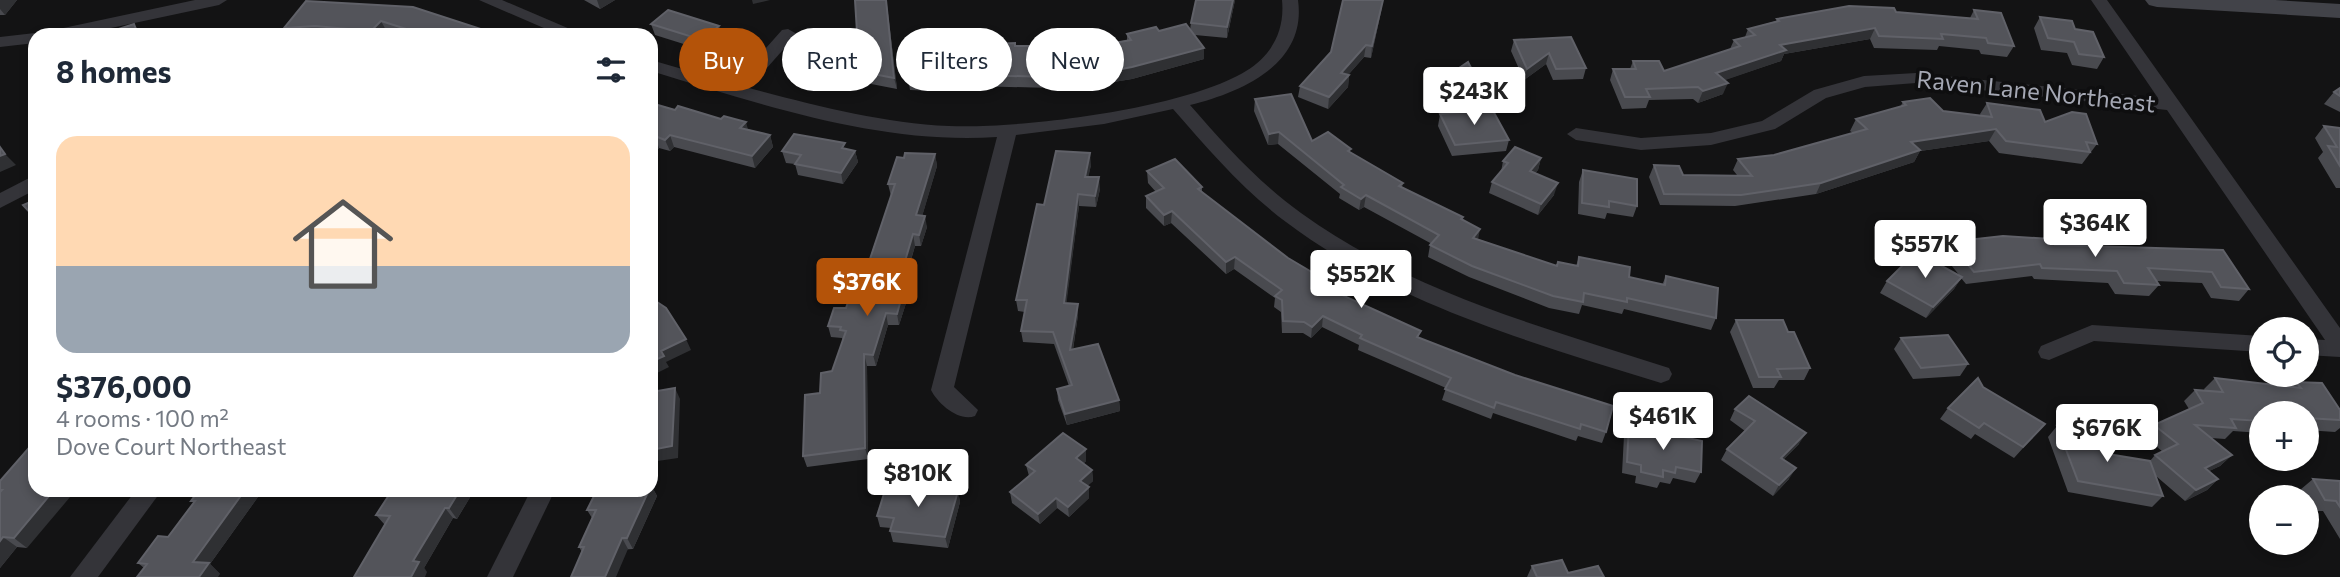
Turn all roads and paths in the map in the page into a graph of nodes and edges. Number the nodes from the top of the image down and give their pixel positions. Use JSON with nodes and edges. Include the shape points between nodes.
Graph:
{"nodes":[{"id":1,"x":219,"y":0,"type":"edge"},
{"id":2,"x":490,"y":0,"type":"edge"},
{"id":3,"x":1290,"y":0,"type":"edge"},
{"id":4,"x":2099,"y":0,"type":"edge"},
{"id":5,"x":2157,"y":0,"type":"edge"},
{"id":6,"x":2340,"y":11,"type":"edge"},
{"id":7,"x":87,"y":28,"type":"edge"},
{"id":8,"x":558,"y":28,"type":"edge"},
{"id":9,"x":28,"y":39,"type":"edge"},
{"id":10,"x":782,"y":41,"type":"edge"},
{"id":11,"x":0,"y":42,"type":"edge"},
{"id":12,"x":658,"y":67,"type":"edge"},
{"id":13,"x":736,"y":92,"type":"junction"},
{"id":14,"x":1177,"y":102,"type":"junction"},
{"id":15,"x":2172,"y":105,"type":"junction"},
{"id":16,"x":1008,"y":132,"type":"junction"},
{"id":17,"x":1576,"y":134,"type":"dead end"},
{"id":18,"x":28,"y":186,"type":"edge"},
{"id":19,"x":0,"y":201,"type":"edge"},
{"id":20,"x":2249,"y":343,"type":"edge"},
{"id":21,"x":2319,"y":347,"type":"edge"},
{"id":22,"x":2340,"y":347,"type":"edge"},
{"id":23,"x":2049,"y":352,"type":"dead end"},
{"id":24,"x":1661,"y":374,"type":"dead end"},
{"id":25,"x":967,"y":410,"type":"dead end"},
{"id":26,"x":145,"y":497,"type":"edge"},
{"id":27,"x":540,"y":497,"type":"edge"},
{"id":28,"x":83,"y":577,"type":"edge"},
{"id":29,"x":500,"y":577,"type":"edge"}],
"edges":[{"from":1,"to":7,"type":"street"},
{"from":2,"to":8,"type":"street"},
{"from":3,"to":14,"type":"street","via":[[1289,35],[1274,57],[1251,77]]},
{"from":4,"to":15,"type":"street"},
{"from":5,"to":6,"type":"street"},
{"from":9,"to":11,"type":"street"},
{"from":10,"to":13,"type":"street"},
{"from":12,"to":13,"type":"street"},
{"from":13,"to":16,"type":"street","via":[[881,124],[949,132]]},
{"from":14,"to":16,"type":"street"},
{"from":14,"to":24,"type":"street","via":[[1231,163],[1295,219],[1374,267],[1544,339]]},
{"from":15,"to":17,"type":"street","name":"Raven Lane Northeast","via":[[1916,78],[1864,82],[1820,94],[1768,125],[1711,139],[1641,144]]},
{"from":15,"to":22,"type":"street"},
{"from":16,"to":25,"type":"street","via":[[942,390]]},
{"from":18,"to":19,"type":"street"},
{"from":20,"to":23,"type":"street","via":[[2092,333]]},
{"from":21,"to":22,"type":"street"},
{"from":26,"to":28,"type":"street"},
{"from":27,"to":29,"type":"street"}]}
